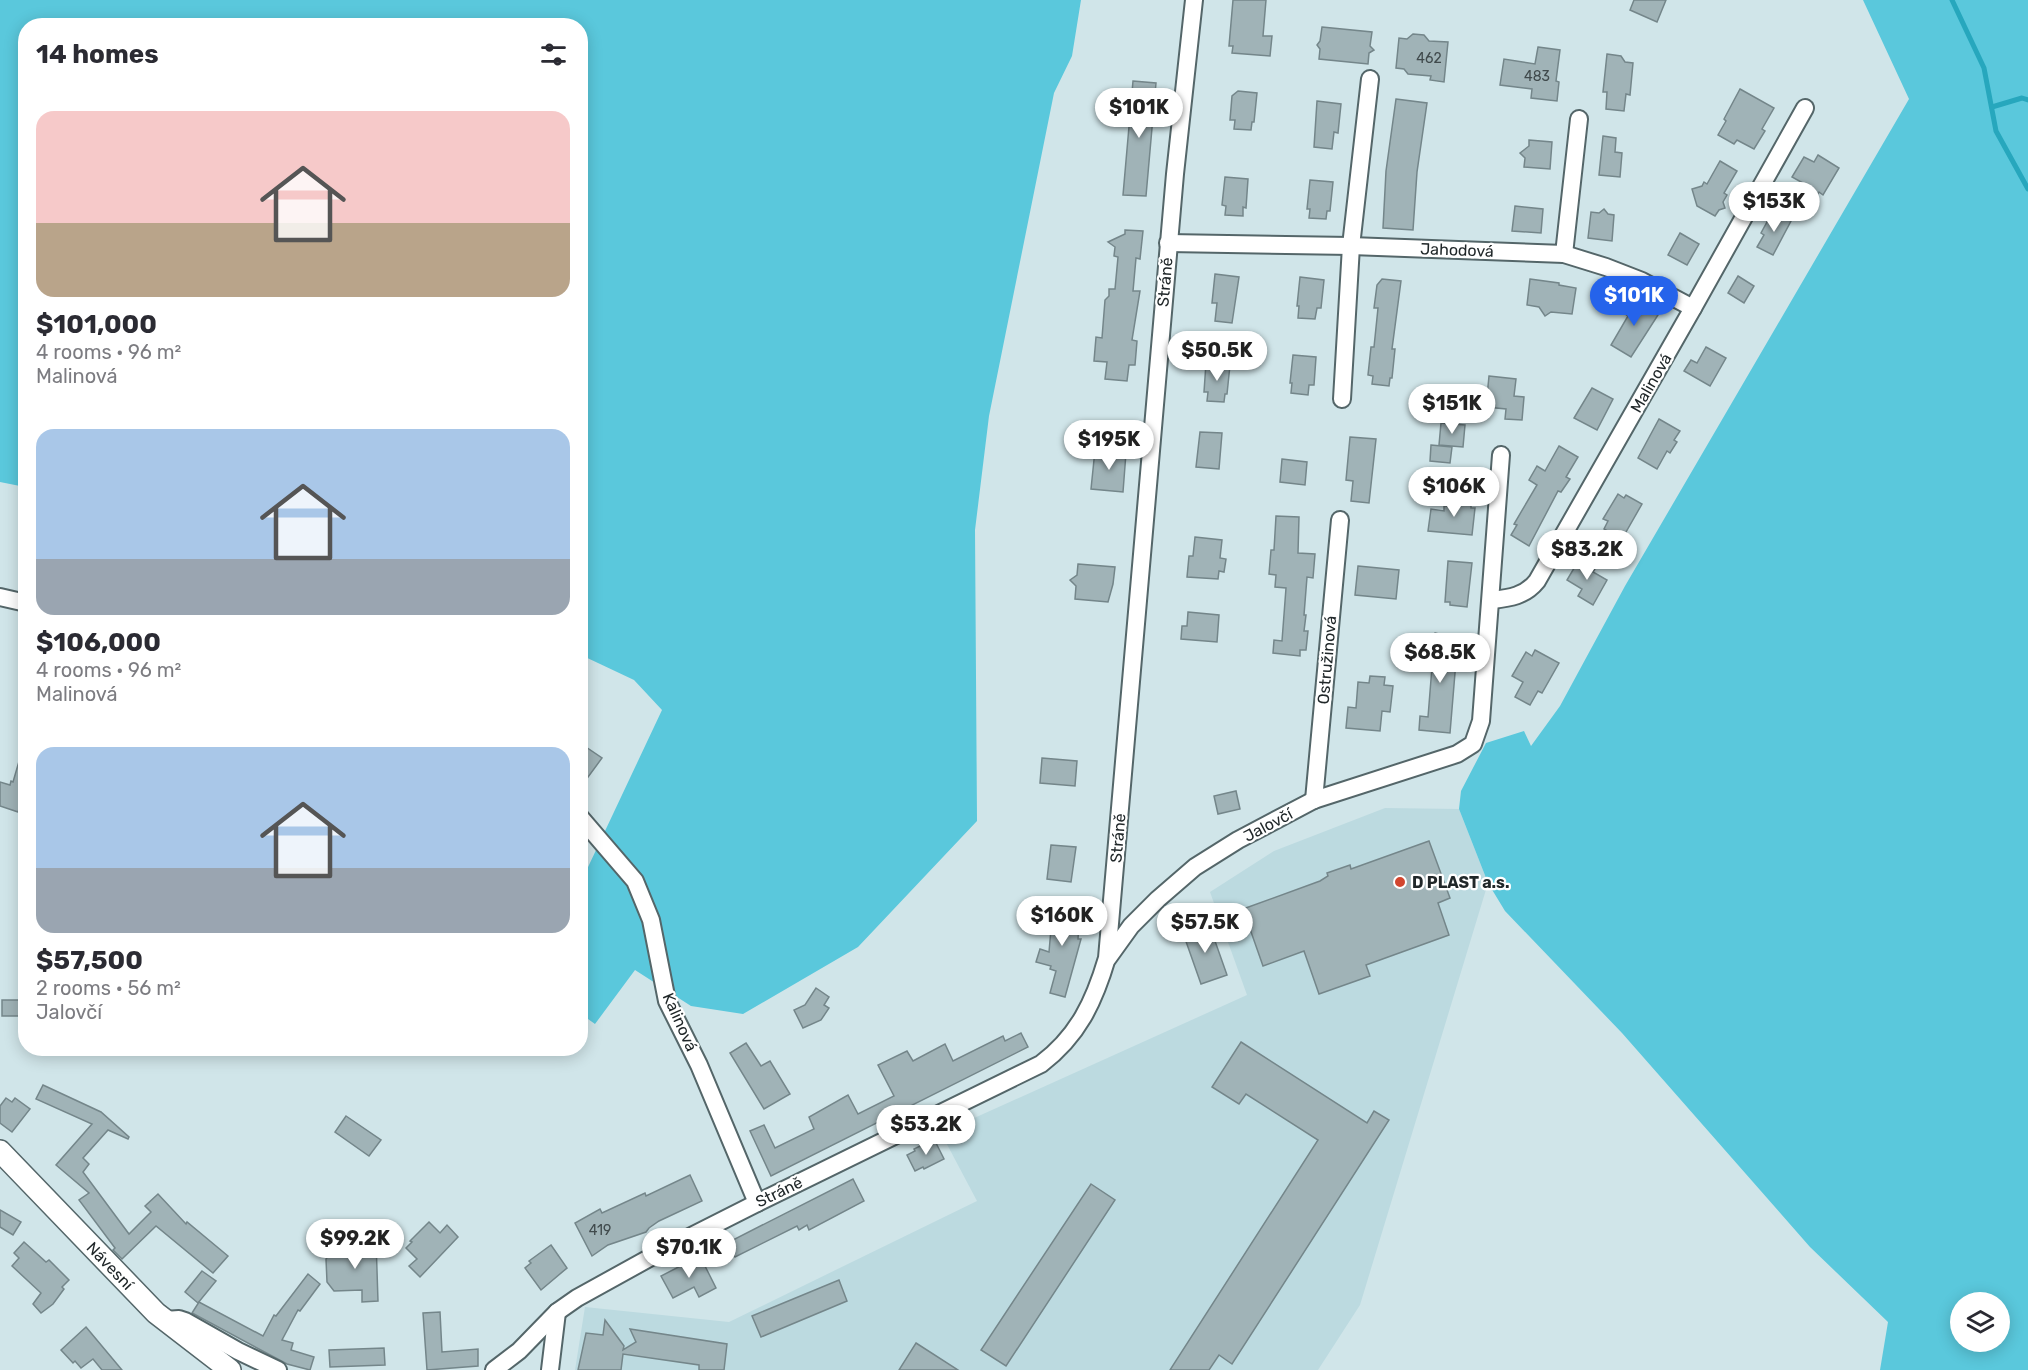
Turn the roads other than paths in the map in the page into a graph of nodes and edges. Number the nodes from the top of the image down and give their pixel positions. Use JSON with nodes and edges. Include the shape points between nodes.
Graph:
{"nodes":[{"id":1,"x":1194,"y":0,"type":"edge"},
{"id":2,"x":1370,"y":79,"type":"dead end"},
{"id":3,"x":1805,"y":108,"type":"dead end"},
{"id":4,"x":1578,"y":119,"type":"dead end"},
{"id":5,"x":1168,"y":243,"type":"junction"},
{"id":6,"x":1351,"y":246,"type":"junction"},
{"id":7,"x":1564,"y":254,"type":"junction"},
{"id":8,"x":1693,"y":308,"type":"junction"},
{"id":9,"x":1342,"y":399,"type":"dead end"},
{"id":10,"x":1501,"y":456,"type":"dead end"},
{"id":11,"x":1340,"y":520,"type":"dead end"},
{"id":12,"x":0,"y":597,"type":"edge"},
{"id":13,"x":1492,"y":600,"type":"junction"},
{"id":14,"x":18,"y":601,"type":"edge"},
{"id":15,"x":1314,"y":800,"type":"junction"},
{"id":16,"x":588,"y":826,"type":"edge"},
{"id":17,"x":1107,"y":958,"type":"junction"},
{"id":18,"x":0,"y":1151,"type":"edge"},
{"id":19,"x":757,"y":1203,"type":"junction"},
{"id":20,"x":557,"y":1312,"type":"junction"},
{"id":21,"x":165,"y":1320,"type":"junction"},
{"id":22,"x":230,"y":1370,"type":"edge"},
{"id":23,"x":278,"y":1370,"type":"edge"},
{"id":24,"x":494,"y":1370,"type":"edge"},
{"id":25,"x":550,"y":1370,"type":"edge"}],
"edges":[{"from":1,"to":5,"type":"street","name":"Stráně"},
{"from":2,"to":6,"type":"street"},
{"from":3,"to":8,"type":"street","name":"Malinová"},
{"from":4,"to":7,"type":"street"},
{"from":5,"to":6,"type":"street","name":"Jahodová"},
{"from":5,"to":17,"type":"street","name":"Stráně"},
{"from":6,"to":7,"type":"street","name":"Jahodová"},
{"from":6,"to":9,"type":"street"},
{"from":7,"to":8,"type":"street","name":"Jahodová","via":[[1642,281]]},
{"from":8,"to":13,"type":"street","name":"Malinová","via":[[1537,581],[1522,594]]},
{"from":10,"to":13,"type":"street"},
{"from":11,"to":15,"type":"street","name":"Ostružinová"},
{"from":12,"to":14,"type":"street"},
{"from":13,"to":15,"type":"street","name":"Jalovčí","via":[[1481,721],[1473,744],[1466,750]]},
{"from":15,"to":17,"type":"street","name":"Jalovčí","via":[[1195,867],[1131,926]]},
{"from":16,"to":19,"type":"street","name":"Kalinová","via":[[635,881],[651,920],[667,1001],[699,1065]]},
{"from":17,"to":19,"type":"street","name":"Stráně","via":[[1090,1005],[1074,1034],[1041,1064]]},
{"from":18,"to":21,"type":"street","name":"Návesní"},
{"from":19,"to":20,"type":"street","name":"Stráně","via":[[643,1261]]},
{"from":20,"to":24,"type":"street","name":"Stráně"},
{"from":20,"to":25,"type":"street"},
{"from":21,"to":22,"type":"street","name":"Návesní"},
{"from":21,"to":23,"type":"street","via":[[185,1321]]}]}
